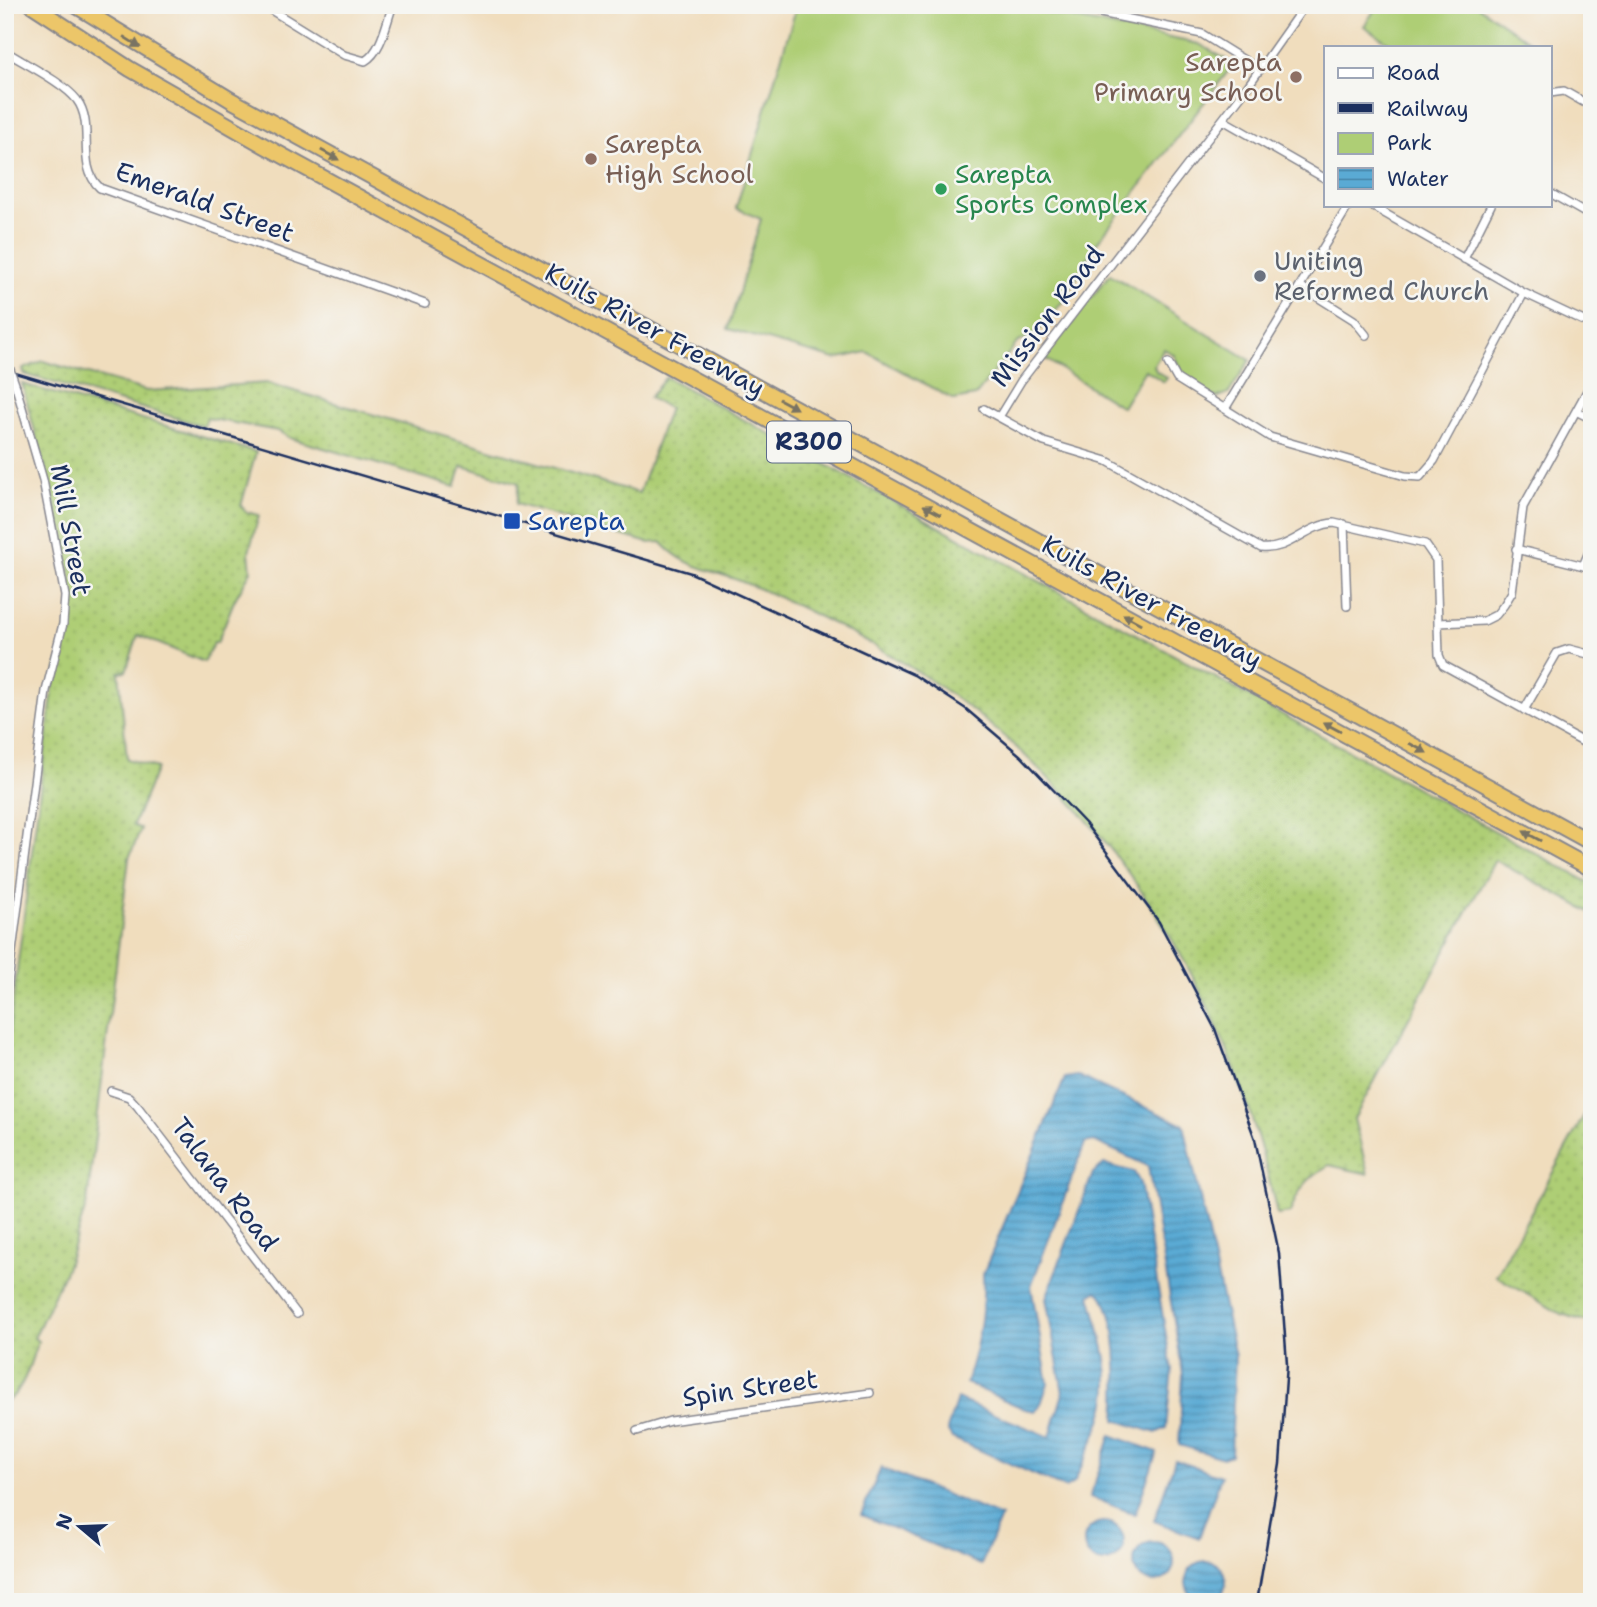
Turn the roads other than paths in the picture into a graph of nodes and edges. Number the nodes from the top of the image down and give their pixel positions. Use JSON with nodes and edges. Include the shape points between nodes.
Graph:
{"nodes":[{"id":1,"x":32,"y":5,"type":"edge"},
{"id":2,"x":75,"y":5,"type":"edge"},
{"id":3,"x":263,"y":5,"type":"edge"},
{"id":4,"x":393,"y":5,"type":"edge"},
{"id":5,"x":1062,"y":5,"type":"edge"},
{"id":6,"x":1305,"y":5,"type":"edge"},
{"id":7,"x":5,"y":51,"type":"edge"},
{"id":8,"x":1261,"y":70,"type":"junction"},
{"id":9,"x":1552,"y":92,"type":"edge"},
{"id":10,"x":1592,"y":107,"type":"edge"},
{"id":11,"x":1223,"y":120,"type":"junction"},
{"id":12,"x":1324,"y":178,"type":"edge"},
{"id":13,"x":1552,"y":194,"type":"edge"},
{"id":14,"x":1348,"y":206,"type":"edge"},
{"id":15,"x":1372,"y":206,"type":"edge"},
{"id":16,"x":1490,"y":206,"type":"edge"},
{"id":17,"x":1592,"y":217,"type":"edge"},
{"id":18,"x":1464,"y":259,"type":"junction"},
{"id":19,"x":1300,"y":286,"type":"junction"},
{"id":20,"x":1524,"y":293,"type":"junction"},
{"id":21,"x":425,"y":304,"type":"dead end"},
{"id":22,"x":1592,"y":325,"type":"edge"},
{"id":23,"x":1366,"y":335,"type":"dead end"},
{"id":24,"x":6,"y":360,"type":"edge"},
{"id":25,"x":1168,"y":363,"type":"dead end"},
{"id":26,"x":1592,"y":382,"type":"edge"},
{"id":27,"x":984,"y":409,"type":"dead end"},
{"id":28,"x":1225,"y":409,"type":"junction"},
{"id":29,"x":1576,"y":411,"type":"junction"},
{"id":30,"x":999,"y":417,"type":"junction"},
{"id":31,"x":1592,"y":419,"type":"edge"},
{"id":32,"x":1344,"y":524,"type":"junction"},
{"id":33,"x":1592,"y":545,"type":"edge"},
{"id":34,"x":1516,"y":549,"type":"junction"},
{"id":35,"x":1588,"y":567,"type":"edge"},
{"id":36,"x":1347,"y":606,"type":"dead end"},
{"id":37,"x":1438,"y":623,"type":"junction"},
{"id":38,"x":1592,"y":655,"type":"edge"},
{"id":39,"x":1524,"y":710,"type":"junction"},
{"id":40,"x":1592,"y":730,"type":"edge"},
{"id":41,"x":1588,"y":745,"type":"edge"},
{"id":42,"x":1592,"y":843,"type":"edge"},
{"id":43,"x":1592,"y":869,"type":"edge"},
{"id":44,"x":5,"y":1005,"type":"edge"},
{"id":45,"x":111,"y":1091,"type":"dead end"},
{"id":46,"x":297,"y":1314,"type":"dead end"},
{"id":47,"x":870,"y":1392,"type":"dead end"},
{"id":48,"x":637,"y":1431,"type":"dead end"}],
"edges":[{"from":43,"to":1,"type":"highway","name":"Kuils River Freeway","number":"R300","one_way":true,"via":[[265,146],[130,69]]},
{"from":2,"to":42,"type":"highway","name":"Kuils River Freeway","number":"R300","one_way":true,"via":[[231,100]]},
{"from":3,"to":4,"type":"street","via":[[344,55],[365,61],[372,57]]},
{"from":5,"to":8,"type":"street","via":[[1202,34]]},
{"from":6,"to":8,"type":"street","name":"Mission Road"},
{"from":7,"to":21,"type":"street","name":"Emerald Street","via":[[78,102],[84,116],[89,171],[100,188]]},
{"from":8,"to":11,"type":"street","name":"Mission Road"},
{"from":9,"to":10,"type":"street","via":[[1564,92]]},
{"from":11,"to":12,"type":"street"},
{"from":11,"to":30,"type":"street","name":"Mission Road","via":[[1021,381]]},
{"from":13,"to":17,"type":"street"},
{"from":14,"to":19,"type":"street"},
{"from":15,"to":18,"type":"street"},
{"from":16,"to":18,"type":"street"},
{"from":18,"to":20,"type":"street"},
{"from":19,"to":23,"type":"street","via":[[1354,320]]},
{"from":19,"to":28,"type":"street"},
{"from":20,"to":22,"type":"street"},
{"from":20,"to":28,"type":"street","via":[[1434,461],[1420,477],[1276,440]]},
{"from":24,"to":44,"type":"street","name":"Mill Street","bridge":true,"via":[[43,480],[65,596],[63,624],[46,691]]},
{"from":25,"to":28,"type":"street","via":[[1177,379]]},
{"from":26,"to":29,"type":"street"},
{"from":27,"to":30,"type":"street"},
{"from":29,"to":31,"type":"street"},
{"from":29,"to":34,"type":"street","via":[[1523,507]]},
{"from":30,"to":32,"type":"street","via":[[1044,442],[1107,461],[1261,548],[1286,545],[1322,525]]},
{"from":32,"to":36,"type":"street"},
{"from":32,"to":37,"type":"street","via":[[1431,549],[1436,559]]},
{"from":33,"to":35,"type":"street"},
{"from":34,"to":35,"type":"street"},
{"from":34,"to":37,"type":"street","via":[[1511,592],[1496,615],[1484,621]]},
{"from":37,"to":39,"type":"street","via":[[1443,665]]},
{"from":38,"to":39,"type":"street","via":[[1569,649],[1557,653]]},
{"from":39,"to":41,"type":"street"},
{"from":40,"to":41,"type":"street"},
{"from":45,"to":46,"type":"street","name":"Talana Road","via":[[129,1097],[138,1107]]},
{"from":47,"to":48,"type":"street","name":"Spin Street","via":[[670,1421]]}]}
